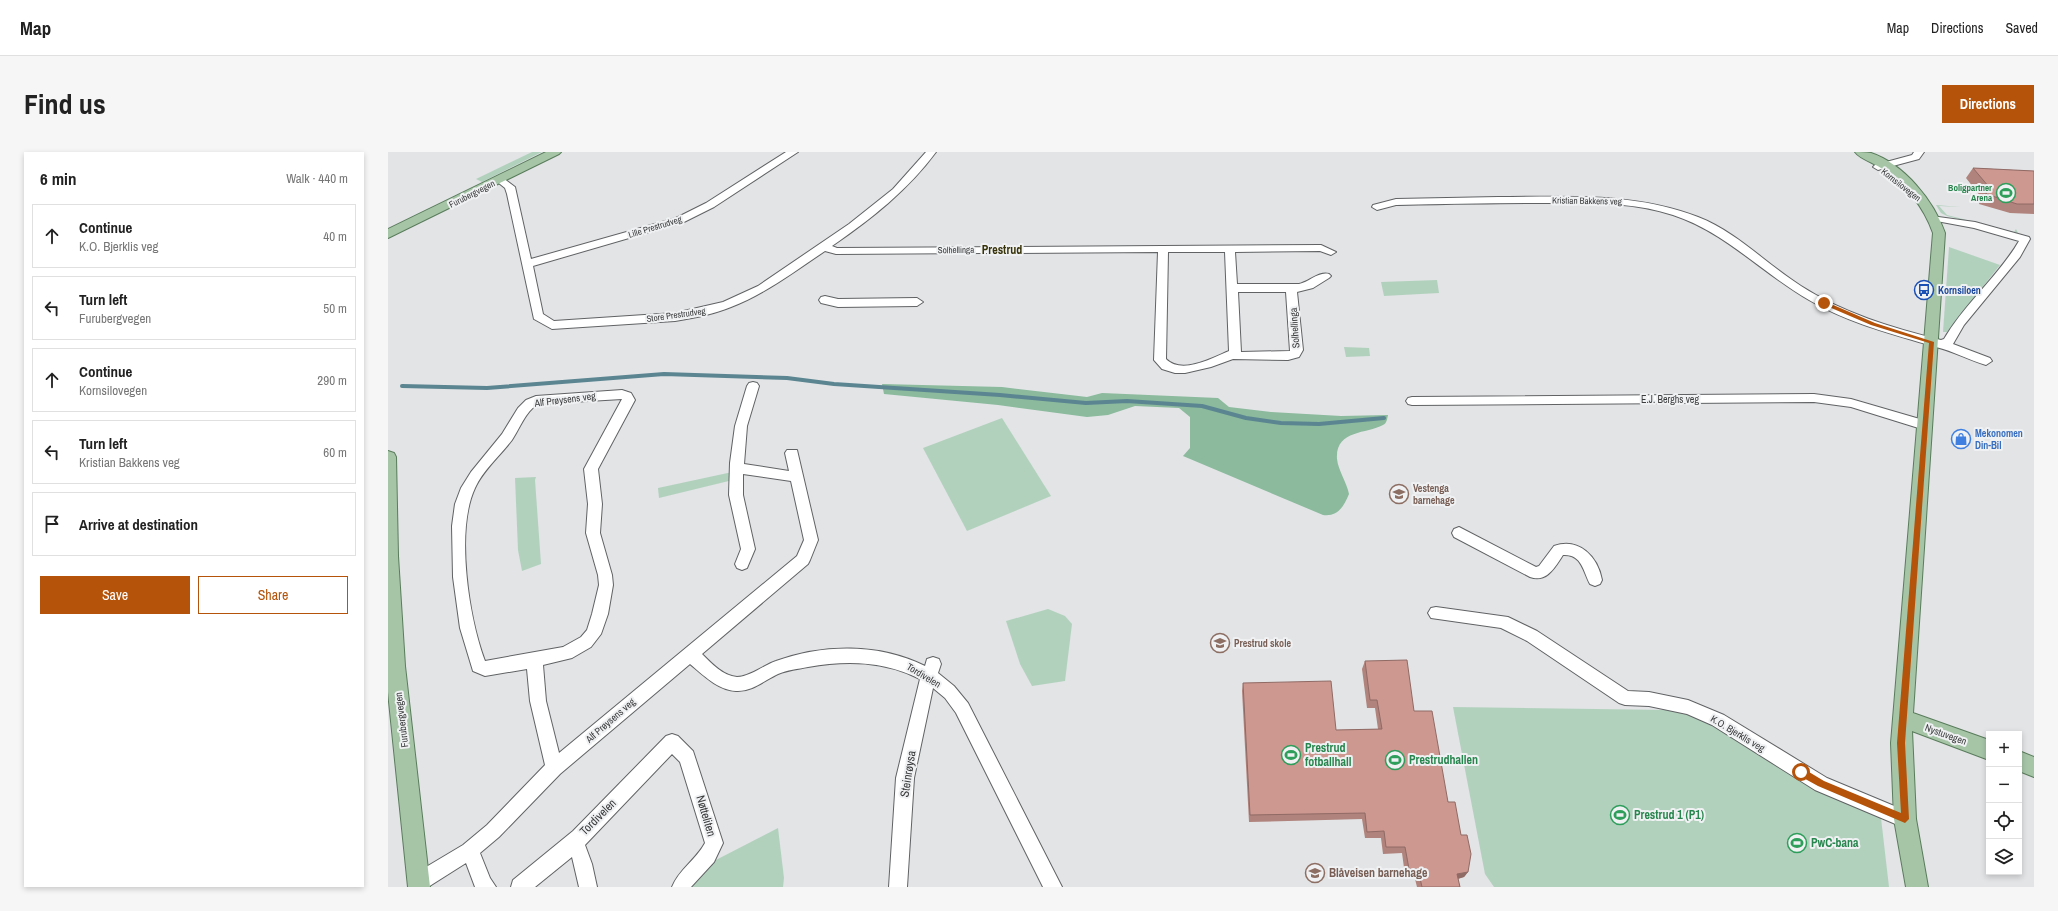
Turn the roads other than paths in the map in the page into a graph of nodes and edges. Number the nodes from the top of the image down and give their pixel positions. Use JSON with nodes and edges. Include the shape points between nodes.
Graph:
{"nodes":[{"id":1,"x":555,"y":152,"type":"edge"},
{"id":2,"x":793,"y":152,"type":"edge"},
{"id":3,"x":931,"y":152,"type":"edge"},
{"id":4,"x":1852,"y":152,"type":"edge"},
{"id":5,"x":1860,"y":152,"type":"edge"},
{"id":6,"x":1919,"y":152,"type":"edge"},
{"id":7,"x":1881,"y":166,"type":"junction"},
{"id":8,"x":500,"y":180,"type":"junction"},
{"id":9,"x":1377,"y":207,"type":"dead end"},
{"id":10,"x":1934,"y":218,"type":"junction"},
{"id":11,"x":388,"y":234,"type":"edge"},
{"id":12,"x":388,"y":238,"type":"edge"},
{"id":13,"x":823,"y":246,"type":"junction"},
{"id":14,"x":388,"y":247,"type":"edge"},
{"id":15,"x":1163,"y":249,"type":"junction"},
{"id":16,"x":1230,"y":249,"type":"junction"},
{"id":17,"x":1331,"y":252,"type":"dead end"},
{"id":18,"x":527,"y":264,"type":"junction"},
{"id":19,"x":1325,"y":276,"type":"dead end"},
{"id":20,"x":1233,"y":288,"type":"junction"},
{"id":21,"x":1291,"y":288,"type":"junction"},
{"id":22,"x":825,"y":300,"type":"dead end"},
{"id":23,"x":917,"y":302,"type":"dead end"},
{"id":24,"x":1937,"y":343,"type":"junction"},
{"id":25,"x":1235,"y":353,"type":"junction"},
{"id":26,"x":1986,"y":361,"type":"dead end"},
{"id":27,"x":753,"y":386,"type":"dead end"},
{"id":28,"x":1412,"y":401,"type":"dead end"},
{"id":29,"x":1925,"y":425,"type":"junction"},
{"id":30,"x":792,"y":453,"type":"dead end"},
{"id":31,"x":388,"y":457,"type":"edge"},
{"id":32,"x":737,"y":470,"type":"junction"},
{"id":33,"x":797,"y":477,"type":"junction"},
{"id":34,"x":1459,"y":533,"type":"dead end"},
{"id":35,"x":742,"y":564,"type":"dead end"},
{"id":36,"x":1596,"y":580,"type":"dead end"},
{"id":37,"x":1436,"y":613,"type":"dead end"},
{"id":38,"x":690,"y":654,"type":"junction"},
{"id":39,"x":535,"y":661,"type":"junction"},
{"id":40,"x":392,"y":668,"type":"edge"},
{"id":41,"x":931,"y":670,"type":"junction"},
{"id":42,"x":1903,"y":718,"type":"junction"},
{"id":43,"x":672,"y":742,"type":"joint"},
{"id":44,"x":1986,"y":749,"type":"edge"},
{"id":45,"x":2022,"y":762,"type":"edge"},
{"id":46,"x":2034,"y":767,"type":"edge"},
{"id":47,"x":554,"y":768,"type":"junction"},
{"id":48,"x":1905,"y":819,"type":"junction"},
{"id":49,"x":573,"y":843,"type":"junction"},
{"id":50,"x":469,"y":851,"type":"junction"},
{"id":51,"x":419,"y":885,"type":"edge"},
{"id":52,"x":487,"y":887,"type":"edge"},
{"id":53,"x":520,"y":887,"type":"edge"},
{"id":54,"x":588,"y":887,"type":"edge"},
{"id":55,"x":681,"y":887,"type":"edge"},
{"id":56,"x":898,"y":887,"type":"edge"},
{"id":57,"x":1053,"y":887,"type":"edge"},
{"id":58,"x":1917,"y":887,"type":"edge"}],
"edges":[{"from":1,"to":8,"type":"main road","name":"Furubergvegen"},
{"from":2,"to":18,"type":"street","name":"Lille Prestrudveg","via":[[710,205],[680,220]]},
{"from":3,"to":13,"type":"street","name":"Store Prestrudveg","via":[[892,195]]},
{"from":4,"to":7,"type":"main road","name":"Kornsilovegen"},
{"from":5,"to":7,"type":"main road","name":"Kornsilovegen"},
{"from":6,"to":7,"type":"street","name":"Kornsilovegen","via":[[1916,157]]},
{"from":7,"to":10,"type":"main road","name":"Kornsilovegen","via":[[1925,203]]},
{"from":8,"to":11,"type":"main road","name":"Furubergvegen"},
{"from":8,"to":18,"type":"street","name":"Store Prestrudveg","via":[[510,187]]},
{"from":9,"to":24,"type":"street","name":"Kristian Bakkens veg","via":[[1396,202],[1594,199],[1631,202],[1663,209],[1723,234],[1778,276],[1824,303],[1873,324]]},
{"from":10,"to":24,"type":"main road","name":"Kornsilovegen","via":[[1940,243]]},
{"from":10,"to":24,"type":"street","via":[[1974,225],[2025,239],[2016,255],[1959,324],[1948,342]]},
{"from":12,"to":14,"type":"main road"},
{"from":13,"to":15,"type":"street","name":"Solhellinga","via":[[836,251]]},
{"from":13,"to":18,"type":"street","name":"Store Prestrudveg","via":[[762,288],[727,305],[687,315],[583,324],[552,324],[538,316]]},
{"from":15,"to":16,"type":"street","name":"Solhellinga"},
{"from":15,"to":25,"type":"street","via":[[1161,363],[1170,368],[1188,369],[1207,365]]},
{"from":16,"to":17,"type":"street","name":"Solhellinga","via":[[1321,248]]},
{"from":16,"to":20,"type":"street"},
{"from":19,"to":21,"type":"street","via":[[1309,286]]},
{"from":20,"to":21,"type":"street"},
{"from":20,"to":25,"type":"street"},
{"from":21,"to":25,"type":"street","name":"Solhellinga","via":[[1297,350],[1295,354],[1242,356]]},
{"from":22,"to":23,"type":"street","via":[[838,303]]},
{"from":24,"to":26,"type":"street"},
{"from":24,"to":29,"type":"main road","name":"Kornsilovegen"},
{"from":27,"to":32,"type":"street","via":[[741,426]]},
{"from":28,"to":29,"type":"street","name":"E.J. Berghs veg","via":[[1814,398],[1851,403]]},
{"from":29,"to":42,"type":"main road","name":"Kornsilovegen"},
{"from":30,"to":33,"type":"street","name":"Alf Prøysens veg"},
{"from":31,"to":40,"type":"main road","name":"Furubergvegen"},
{"from":32,"to":33,"type":"street","via":[[748,469]]},
{"from":32,"to":35,"type":"street","via":[[736,495],[748,549]]},
{"from":33,"to":38,"type":"street","name":"Alf Prøysens veg","via":[[811,540],[803,560]]},
{"from":34,"to":36,"type":"street","via":[[1535,573],[1544,571],[1560,550],[1572,550],[1591,562]]},
{"from":37,"to":48,"type":"street","name":"K.O. Bjerklis veg","via":[[1503,622],[1532,636],[1625,698],[1649,699],[1688,707],[1718,720],[1821,784]]},
{"from":38,"to":41,"type":"street","name":"Tordivelen","via":[[717,676],[740,684],[776,667],[844,654],[879,657]]},
{"from":38,"to":47,"type":"street","name":"Alf Prøysens veg"},
{"from":39,"to":39,"type":"street","name":"Alf Prøysens veg","via":[[566,653],[586,642],[600,614],[606,585],[593,533],[591,469],[629,400],[622,394],[536,400],[526,405],[510,434],[468,487],[462,504],[458,536],[461,586],[465,613],[479,666],[485,669]]},
{"from":39,"to":47,"type":"street","via":[[534,671]]},
{"from":40,"to":51,"type":"main road","name":"Furubergvegen"},
{"from":41,"to":56,"type":"street","name":"Steinrøysa","via":[[905,778]]},
{"from":41,"to":57,"type":"street","name":"Tordivelen","via":[[962,708]]},
{"from":42,"to":44,"type":"main road","name":"Nystuvegen"},
{"from":42,"to":48,"type":"main road","via":[[1901,743]]},
{"from":43,"to":49,"type":"street","name":"Tordivelen"},
{"from":43,"to":55,"type":"street","name":"Nøtteliten","via":[[687,757],[714,843],[711,854],[692,871]]},
{"from":45,"to":46,"type":"main road"},
{"from":47,"to":50,"type":"street","name":"Alf Prøysens veg","via":[[493,831]]},
{"from":48,"to":58,"type":"main road"},
{"from":49,"to":53,"type":"street","name":"Tordivelen"},
{"from":49,"to":54,"type":"street","via":[[583,864]]},
{"from":50,"to":51,"type":"street","name":"Alf Prøysens veg"},
{"from":50,"to":52,"type":"street","via":[[483,884]]}]}
